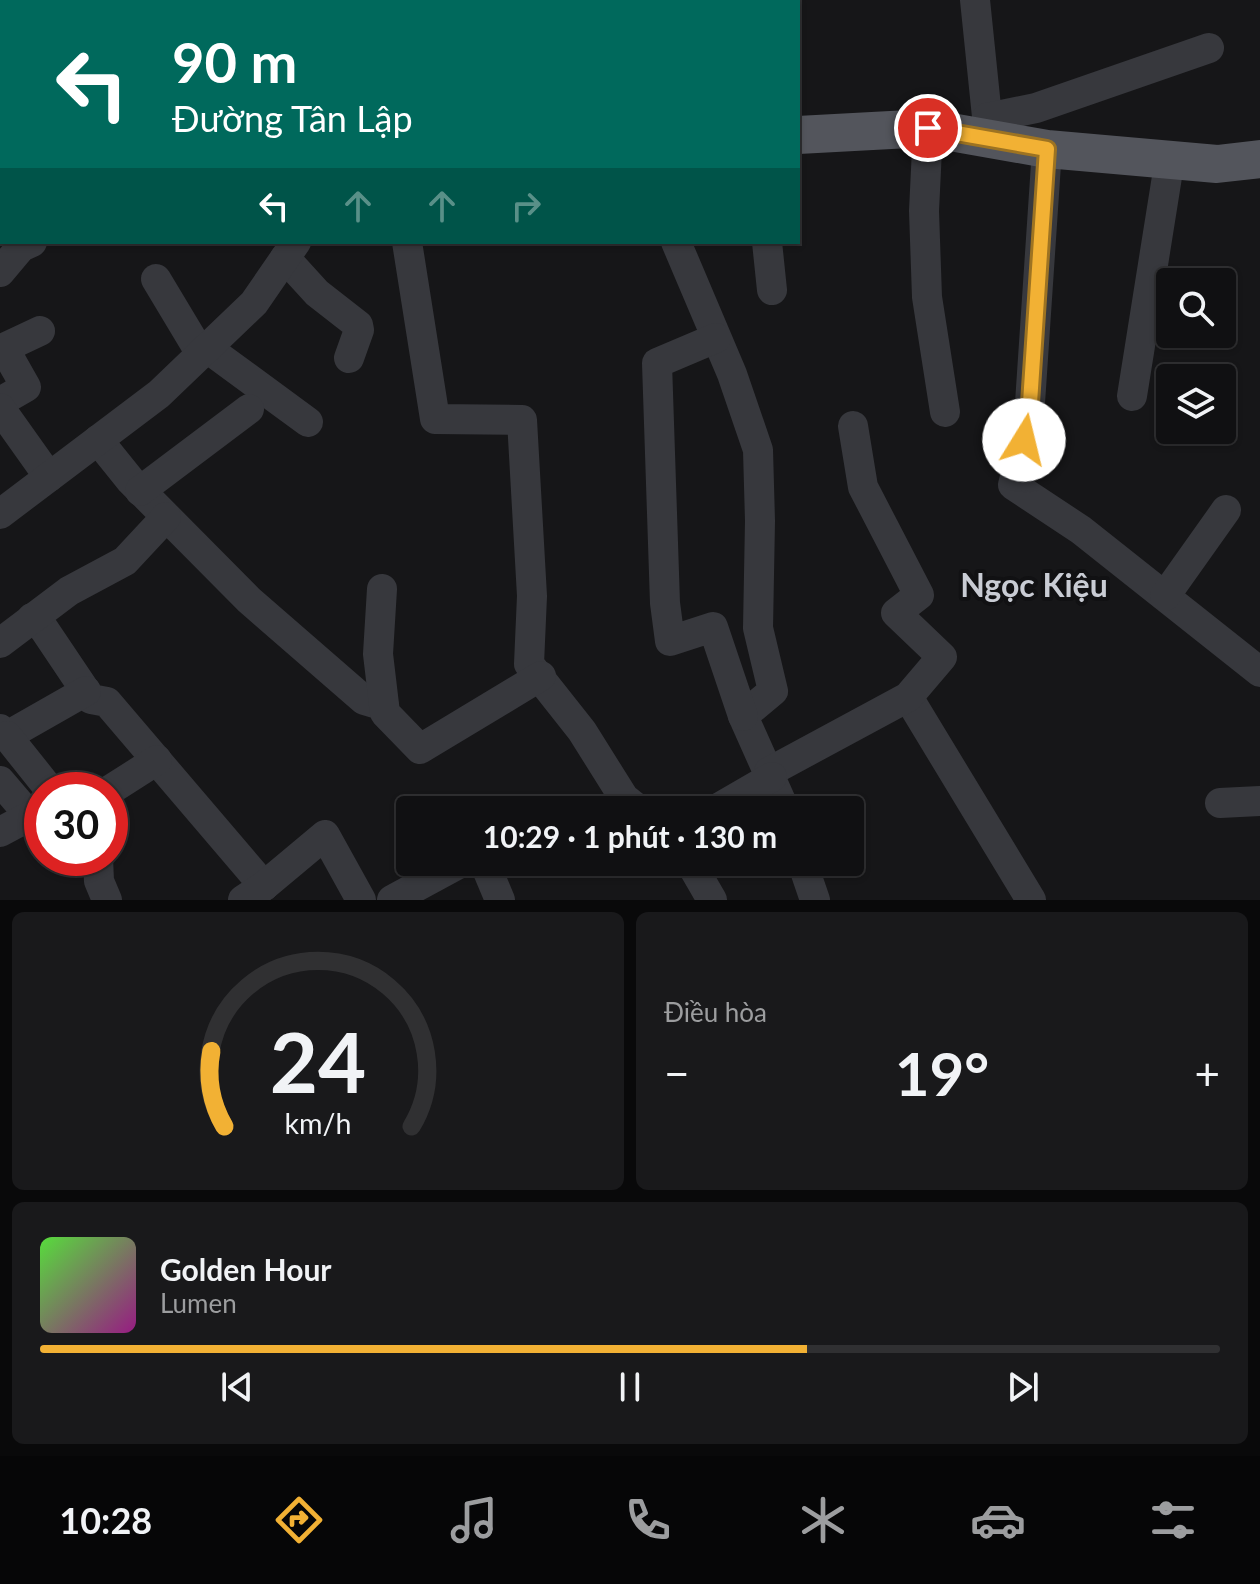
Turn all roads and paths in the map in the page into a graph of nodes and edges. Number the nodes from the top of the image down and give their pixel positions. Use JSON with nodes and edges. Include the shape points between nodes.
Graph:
{"nodes":[{"id":1,"x":975,"y":0,"type":"edge"},
{"id":2,"x":1209,"y":48,"type":"dead end"},
{"id":3,"x":928,"y":128,"type":"junction"},
{"id":4,"x":988,"y":128,"type":"junction"},
{"id":5,"x":800,"y":135,"type":"edge"},
{"id":6,"x":1047,"y":149,"type":"junction"},
{"id":7,"x":1170,"y":158,"type":"junction"},
{"id":8,"x":1260,"y":159,"type":"edge"},
{"id":9,"x":24,"y":244,"type":"edge"},
{"id":10,"x":407,"y":244,"type":"edge"},
{"id":11,"x":677,"y":244,"type":"edge"},
{"id":12,"x":767,"y":244,"type":"edge"},
{"id":13,"x":291,"y":250,"type":"edge"},
{"id":14,"x":0,"y":272,"type":"edge"},
{"id":15,"x":156,"y":279,"type":"dead end"},
{"id":16,"x":772,"y":290,"type":"dead end"},
{"id":17,"x":40,"y":331,"type":"dead end"},
{"id":18,"x":716,"y":338,"type":"junction"},
{"id":19,"x":204,"y":351,"type":"junction"},
{"id":20,"x":349,"y":358,"type":"dead end"},
{"id":21,"x":1132,"y":396,"type":"dead end"},
{"id":22,"x":249,"y":409,"type":"dead end"},
{"id":23,"x":945,"y":412,"type":"dead end"},
{"id":24,"x":2,"y":413,"type":"edge"},
{"id":25,"x":308,"y":422,"type":"dead end"},
{"id":26,"x":853,"y":426,"type":"dead end"},
{"id":27,"x":98,"y":440,"type":"junction"},
{"id":28,"x":49,"y":477,"type":"junction"},
{"id":29,"x":140,"y":491,"type":"junction"},
{"id":30,"x":1226,"y":510,"type":"dead end"},
{"id":31,"x":0,"y":514,"type":"edge"},
{"id":32,"x":166,"y":517,"type":"junction"},
{"id":33,"x":382,"y":589,"type":"dead end"},
{"id":34,"x":1165,"y":596,"type":"junction"},
{"id":35,"x":32,"y":618,"type":"junction"},
{"id":36,"x":0,"y":643,"type":"edge"},
{"id":37,"x":1260,"y":672,"type":"edge"},
{"id":38,"x":541,"y":676,"type":"junction"},
{"id":39,"x":86,"y":691,"type":"junction"},
{"id":40,"x":908,"y":697,"type":"junction"},
{"id":41,"x":384,"y":706,"type":"junction"},
{"id":42,"x":743,"y":716,"type":"junction"},
{"id":43,"x":4,"y":733,"type":"edge"},
{"id":44,"x":157,"y":760,"type":"junction"},
{"id":45,"x":35,"y":772,"type":"edge"},
{"id":46,"x":771,"y":775,"type":"junction"},
{"id":47,"x":128,"y":779,"type":"edge"},
{"id":48,"x":0,"y":781,"type":"edge"},
{"id":49,"x":623,"y":796,"type":"edge"},
{"id":50,"x":737,"y":796,"type":"edge"},
{"id":51,"x":779,"y":796,"type":"edge"},
{"id":52,"x":1260,"y":801,"type":"edge"},
{"id":53,"x":1220,"y":803,"type":"dead end"},
{"id":54,"x":24,"y":806,"type":"edge"},
{"id":55,"x":24,"y":823,"type":"edge"},
{"id":56,"x":0,"y":832,"type":"edge"},
{"id":57,"x":99,"y":876,"type":"edge"},
{"id":58,"x":436,"y":876,"type":"edge"},
{"id":59,"x":490,"y":876,"type":"edge"},
{"id":60,"x":698,"y":876,"type":"edge"},
{"id":61,"x":807,"y":876,"type":"edge"},
{"id":62,"x":254,"y":893,"type":"edge"},
{"id":63,"x":107,"y":900,"type":"edge"},
{"id":64,"x":361,"y":900,"type":"edge"},
{"id":65,"x":392,"y":900,"type":"edge"},
{"id":66,"x":500,"y":900,"type":"edge"},
{"id":67,"x":712,"y":900,"type":"edge"},
{"id":68,"x":815,"y":900,"type":"edge"},
{"id":69,"x":1031,"y":900,"type":"edge"}],
"edges":[{"from":1,"to":4,"type":"street"},
{"from":2,"to":4,"type":"street"},
{"from":3,"to":4,"type":"main road"},
{"from":3,"to":5,"type":"main road"},
{"from":3,"to":23,"type":"street","via":[[927,297]]},
{"from":4,"to":6,"type":"main road"},
{"from":6,"to":7,"type":"main road"},
{"from":6,"to":34,"type":"street","via":[[1029,418],[1013,485]]},
{"from":7,"to":8,"type":"main road","via":[[1217,164]]},
{"from":7,"to":21,"type":"street"},
{"from":9,"to":14,"type":"street"},
{"from":10,"to":38,"type":"street","via":[[435,419],[522,420],[532,596],[529,664]]},
{"from":11,"to":18,"type":"street"},
{"from":12,"to":16,"type":"street"},
{"from":13,"to":19,"type":"street","via":[[254,303]]},
{"from":13,"to":20,"type":"street","via":[[317,293],[358,325]]},
{"from":15,"to":19,"type":"street"},
{"from":17,"to":24,"type":"street","via":[[4,348],[26,387]]},
{"from":18,"to":42,"type":"street","via":[[758,450],[758,628],[773,691]]},
{"from":18,"to":42,"type":"street","via":[[657,363],[665,603],[670,641],[713,627]]},
{"from":19,"to":25,"type":"street"},
{"from":19,"to":27,"type":"street"},
{"from":22,"to":29,"type":"street"},
{"from":24,"to":28,"type":"street"},
{"from":26,"to":40,"type":"street","via":[[863,487],[919,595],[896,613],[942,657]]},
{"from":27,"to":28,"type":"street"},
{"from":27,"to":29,"type":"street"},
{"from":28,"to":31,"type":"street"},
{"from":29,"to":32,"type":"street"},
{"from":30,"to":34,"type":"street"},
{"from":32,"to":35,"type":"street","via":[[125,561]]},
{"from":32,"to":41,"type":"street","via":[[364,700]]},
{"from":33,"to":41,"type":"street","via":[[378,654]]},
{"from":34,"to":37,"type":"street"},
{"from":35,"to":36,"type":"street"},
{"from":35,"to":39,"type":"street"},
{"from":38,"to":41,"type":"street","via":[[420,749]]},
{"from":38,"to":49,"type":"street"},
{"from":39,"to":43,"type":"street"},
{"from":39,"to":44,"type":"street","via":[[91,699],[107,702]]},
{"from":40,"to":46,"type":"street"},
{"from":40,"to":69,"type":"street"},
{"from":42,"to":46,"type":"street"},
{"from":43,"to":45,"type":"street"},
{"from":44,"to":47,"type":"street"},
{"from":44,"to":62,"type":"street"},
{"from":46,"to":50,"type":"street"},
{"from":46,"to":51,"type":"street"},
{"from":48,"to":54,"type":"street"},
{"from":52,"to":53,"type":"street"},
{"from":55,"to":56,"type":"street"},
{"from":57,"to":63,"type":"street"},
{"from":58,"to":65,"type":"street"},
{"from":59,"to":66,"type":"street"},
{"from":60,"to":67,"type":"street"},
{"from":61,"to":68,"type":"street"},
{"from":62,"to":64,"type":"street","via":[[325,835]]}]}
